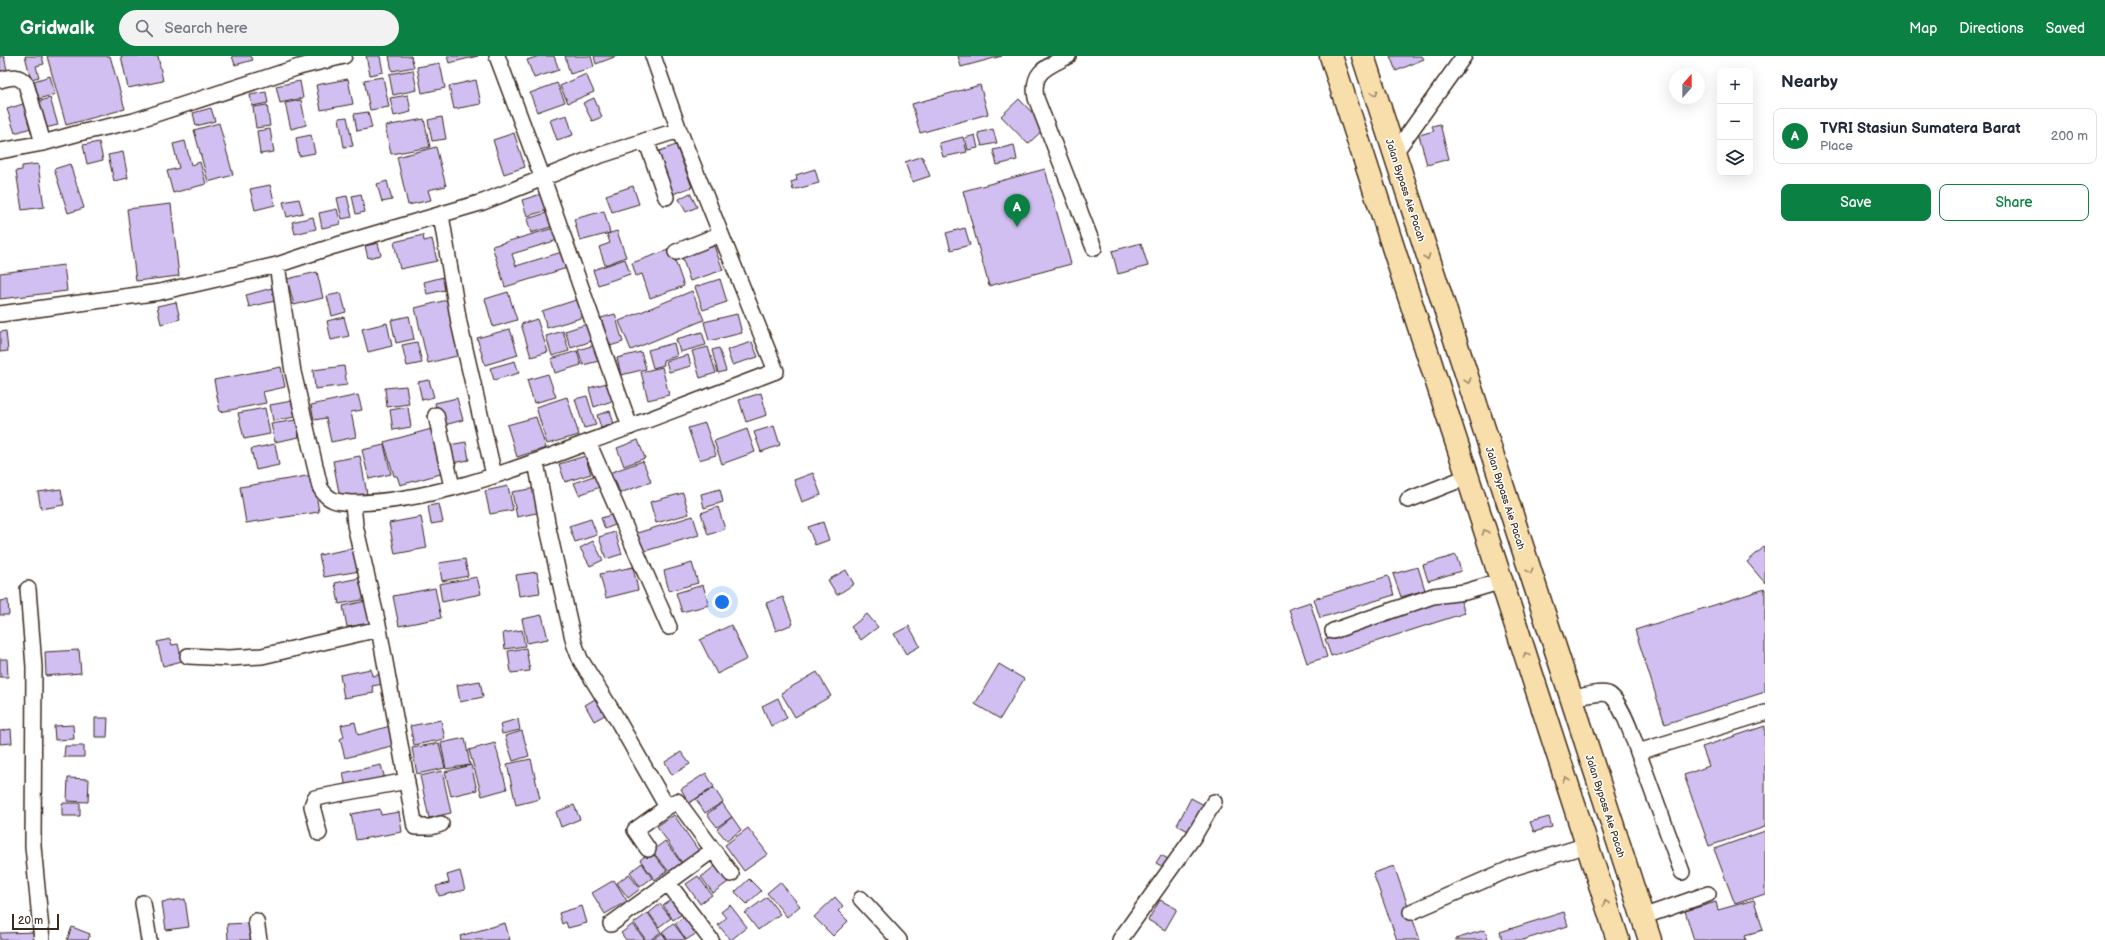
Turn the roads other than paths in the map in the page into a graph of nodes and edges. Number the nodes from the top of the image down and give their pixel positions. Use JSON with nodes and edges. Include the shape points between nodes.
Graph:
{"nodes":[{"id":1,"x":344,"y":56,"type":"edge"},
{"id":2,"x":497,"y":56,"type":"edge"},
{"id":3,"x":653,"y":56,"type":"edge"},
{"id":4,"x":1068,"y":56,"type":"edge"},
{"id":5,"x":1331,"y":56,"type":"edge"},
{"id":6,"x":1363,"y":56,"type":"edge"},
{"id":7,"x":1464,"y":56,"type":"edge"},
{"id":8,"x":297,"y":62,"type":"edge"},
{"id":9,"x":0,"y":80,"type":"edge"},
{"id":10,"x":678,"y":130,"type":"junction"},
{"id":11,"x":646,"y":140,"type":"junction"},
{"id":12,"x":43,"y":143,"type":"junction"},
{"id":13,"x":0,"y":151,"type":"edge"},
{"id":14,"x":1394,"y":154,"type":"junction"},
{"id":15,"x":543,"y":179,"type":"junction"},
{"id":16,"x":666,"y":197,"type":"dead end"},
{"id":17,"x":441,"y":215,"type":"junction"},
{"id":18,"x":721,"y":234,"type":"junction"},
{"id":19,"x":1094,"y":248,"type":"dead end"},
{"id":20,"x":676,"y":252,"type":"dead end"},
{"id":21,"x":277,"y":265,"type":"junction"},
{"id":22,"x":0,"y":314,"type":"edge"},
{"id":23,"x":436,"y":415,"type":"dead end"},
{"id":24,"x":630,"y":427,"type":"junction"},
{"id":25,"x":588,"y":442,"type":"junction"},
{"id":26,"x":536,"y":462,"type":"junction"},
{"id":27,"x":494,"y":475,"type":"junction"},
{"id":28,"x":1467,"y":477,"type":"junction"},
{"id":29,"x":452,"y":487,"type":"junction"},
{"id":30,"x":1408,"y":500,"type":"dead end"},
{"id":31,"x":1507,"y":501,"type":"junction"},
{"id":32,"x":353,"y":503,"type":"junction"},
{"id":33,"x":1477,"y":509,"type":"junction"},
{"id":34,"x":1502,"y":581,"type":"junction"},
{"id":35,"x":28,"y":589,"type":"dead end"},
{"id":36,"x":668,"y":627,"type":"dead end"},
{"id":37,"x":379,"y":629,"type":"junction"},
{"id":38,"x":1333,"y":631,"type":"dead end"},
{"id":39,"x":188,"y":656,"type":"dead end"},
{"id":40,"x":1571,"y":699,"type":"junction"},
{"id":41,"x":1765,"y":713,"type":"edge"},
{"id":42,"x":1638,"y":752,"type":"junction"},
{"id":43,"x":407,"y":781,"type":"junction"},
{"id":44,"x":1214,"y":802,"type":"dead end"},
{"id":45,"x":667,"y":808,"type":"junction"},
{"id":46,"x":442,"y":824,"type":"dead end"},
{"id":47,"x":319,"y":833,"type":"dead end"},
{"id":48,"x":1587,"y":845,"type":"junction"},
{"id":49,"x":648,"y":849,"type":"dead end"},
{"id":50,"x":713,"y":850,"type":"junction"},
{"id":51,"x":1682,"y":872,"type":"dead end"},
{"id":52,"x":731,"y":874,"type":"dead end"},
{"id":53,"x":668,"y":883,"type":"junction"},
{"id":54,"x":1708,"y":894,"type":"dead end"},
{"id":55,"x":861,"y":899,"type":"dead end"},
{"id":56,"x":143,"y":903,"type":"dead end"},
{"id":57,"x":1411,"y":912,"type":"dead end"},
{"id":58,"x":1642,"y":917,"type":"junction"},
{"id":59,"x":256,"y":921,"type":"dead end"},
{"id":60,"x":611,"y":924,"type":"dead end"},
{"id":61,"x":42,"y":940,"type":"edge"},
{"id":62,"x":149,"y":940,"type":"edge"},
{"id":63,"x":259,"y":940,"type":"edge"},
{"id":64,"x":711,"y":940,"type":"edge"},
{"id":65,"x":898,"y":940,"type":"edge"},
{"id":66,"x":1120,"y":940,"type":"edge"},
{"id":67,"x":1618,"y":940,"type":"edge"},
{"id":68,"x":1650,"y":940,"type":"edge"}],
"edges":[{"from":1,"to":8,"type":"street"},
{"from":2,"to":15,"type":"street"},
{"from":3,"to":10,"type":"street"},
{"from":4,"to":19,"type":"street","via":[[1040,72],[1034,88]]},
{"from":5,"to":28,"type":"highway"},
{"from":6,"to":14,"type":"highway","name":"Jalan Bypass Aie Pacah","one_way":true},
{"from":7,"to":14,"type":"street"},
{"from":8,"to":12,"type":"street","via":[[134,120]]},
{"from":9,"to":12,"type":"street","via":[[15,77],[22,79],[26,84]]},
{"from":10,"to":11,"type":"street"},
{"from":10,"to":18,"type":"street"},
{"from":11,"to":15,"type":"street","via":[[598,156]]},
{"from":11,"to":16,"type":"street"},
{"from":12,"to":13,"type":"street"},
{"from":14,"to":31,"type":"highway","name":"Jalan Bypass Aie Pacah","one_way":true},
{"from":15,"to":17,"type":"street"},
{"from":15,"to":24,"type":"street"},
{"from":17,"to":21,"type":"street"},
{"from":17,"to":27,"type":"street","via":[[459,323]]},
{"from":18,"to":20,"type":"street"},
{"from":18,"to":24,"type":"street","via":[[776,371]]},
{"from":21,"to":22,"type":"street","via":[[160,292]]},
{"from":21,"to":32,"type":"street","via":[[293,372],[320,487],[330,500]]},
{"from":23,"to":29,"type":"street"},
{"from":24,"to":25,"type":"street"},
{"from":25,"to":26,"type":"street"},
{"from":25,"to":36,"type":"street"},
{"from":26,"to":27,"type":"street"},
{"from":26,"to":45,"type":"street","via":[[549,533],[574,643],[580,659]]},
{"from":27,"to":29,"type":"street"},
{"from":28,"to":30,"type":"street"},
{"from":28,"to":33,"type":"highway"},
{"from":29,"to":32,"type":"street","via":[[380,502]]},
{"from":31,"to":33,"type":"highway"},
{"from":31,"to":40,"type":"highway","name":"Jalan Bypass Aie Pacah","one_way":true},
{"from":32,"to":37,"type":"street","via":[[355,526]]},
{"from":34,"to":33,"type":"highway","one_way":true},
{"from":34,"to":38,"type":"street","via":[[1465,592],[1433,596]]},
{"from":48,"to":34,"type":"highway","one_way":true},
{"from":35,"to":61,"type":"street","via":[[34,667],[33,846]]},
{"from":37,"to":39,"type":"street","via":[[262,656]]},
{"from":37,"to":43,"type":"street"},
{"from":40,"to":42,"type":"street","via":[[1602,693],[1615,698]]},
{"from":40,"to":58,"type":"highway","name":"Jalan Bypass Aie Pacah"},
{"from":41,"to":42,"type":"street"},
{"from":42,"to":51,"type":"street"},
{"from":43,"to":46,"type":"street","via":[[415,827]]},
{"from":43,"to":47,"type":"street","via":[[315,798],[312,806]]},
{"from":44,"to":66,"type":"street","via":[[1194,836]]},
{"from":45,"to":49,"type":"street","via":[[635,830]]},
{"from":45,"to":50,"type":"street","via":[[677,801]]},
{"from":48,"to":57,"type":"street","via":[[1512,868]]},
{"from":67,"to":48,"type":"highway","one_way":true},
{"from":50,"to":52,"type":"street"},
{"from":50,"to":53,"type":"street"},
{"from":53,"to":60,"type":"street"},
{"from":53,"to":64,"type":"street"},
{"from":54,"to":58,"type":"street"},
{"from":55,"to":65,"type":"street"},
{"from":56,"to":62,"type":"street"},
{"from":58,"to":68,"type":"highway","name":"Jalan Bypass Aie Pacah"},
{"from":59,"to":63,"type":"street"}]}
